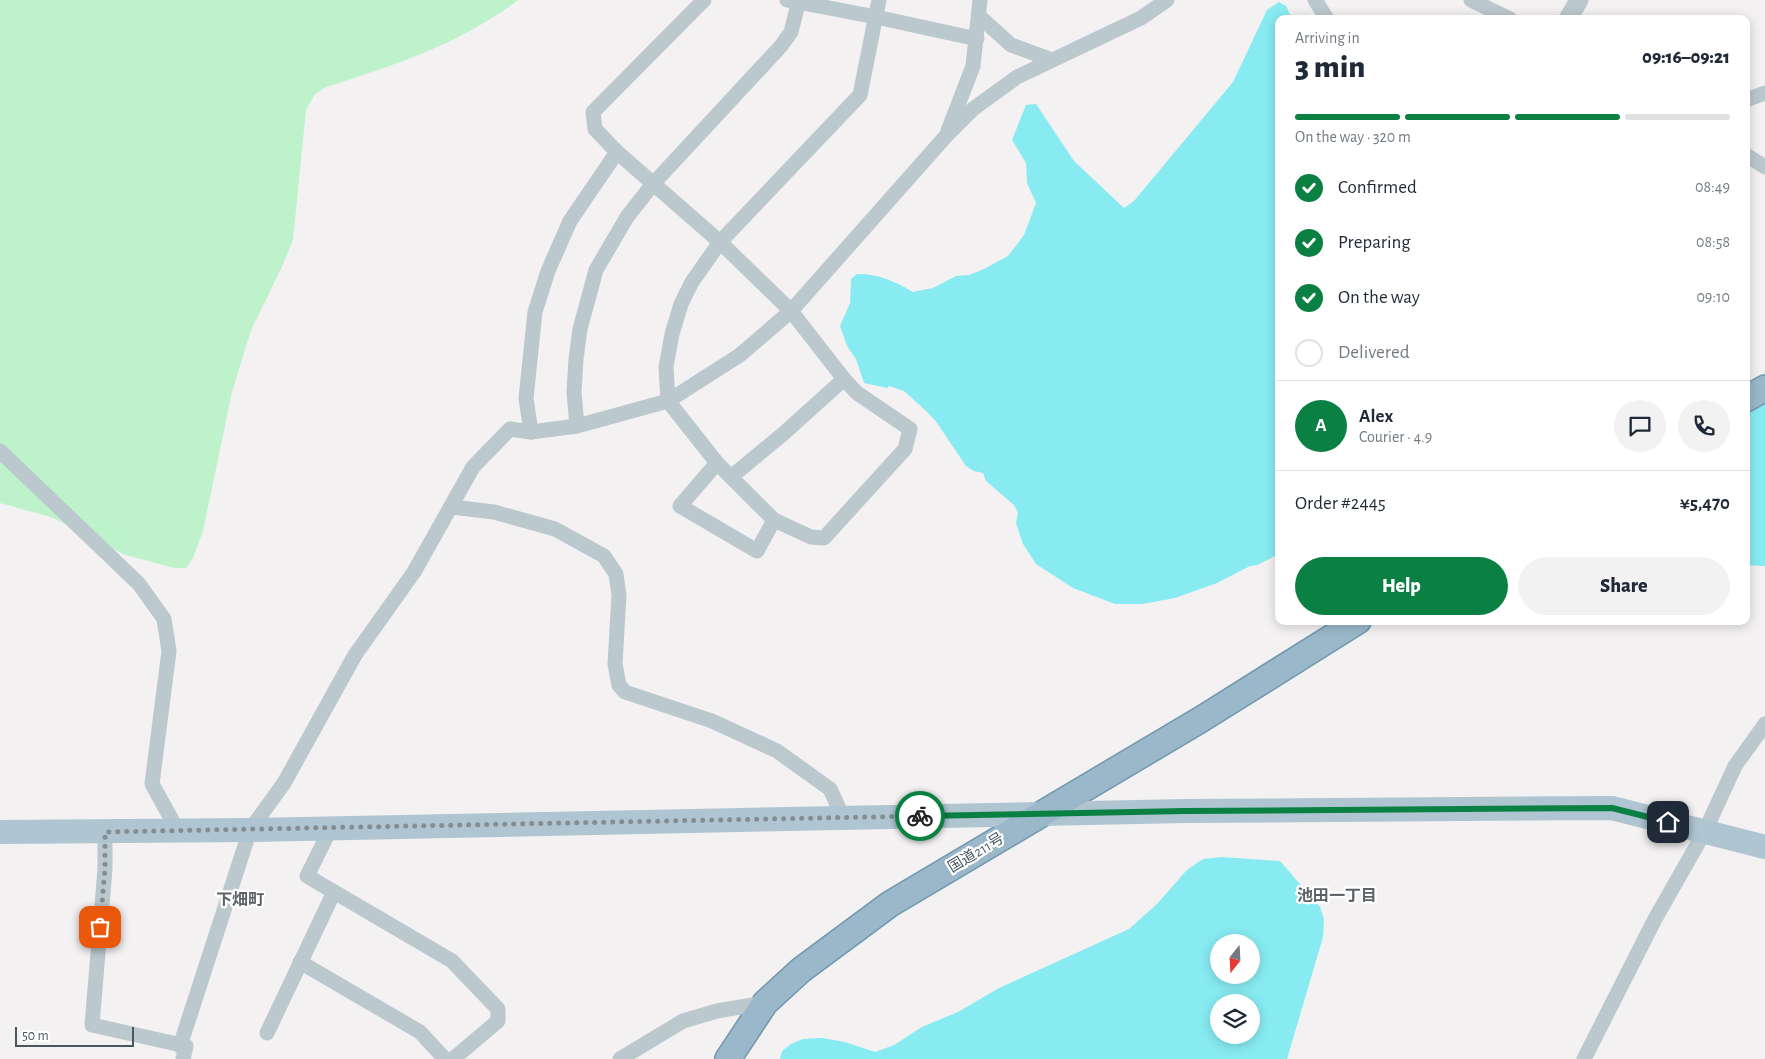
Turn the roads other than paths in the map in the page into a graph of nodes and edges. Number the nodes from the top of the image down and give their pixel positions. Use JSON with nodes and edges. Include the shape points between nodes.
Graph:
{"nodes":[{"id":1,"x":704,"y":0,"type":"edge"},
{"id":2,"x":880,"y":0,"type":"edge"},
{"id":3,"x":980,"y":0,"type":"edge"},
{"id":4,"x":1167,"y":0,"type":"edge"},
{"id":5,"x":1315,"y":0,"type":"edge"},
{"id":6,"x":1471,"y":0,"type":"edge"},
{"id":7,"x":1580,"y":0,"type":"edge"},
{"id":8,"x":794,"y":1,"type":"edge"},
{"id":9,"x":1324,"y":15,"type":"edge"},
{"id":10,"x":1502,"y":15,"type":"edge"},
{"id":11,"x":1571,"y":15,"type":"edge"},
{"id":12,"x":979,"y":16,"type":"junction"},
{"id":13,"x":876,"y":17,"type":"junction"},
{"id":14,"x":977,"y":39,"type":"junction"},
{"id":15,"x":1052,"y":60,"type":"junction"},
{"id":16,"x":1765,"y":93,"type":"edge"},
{"id":17,"x":1750,"y":99,"type":"edge"},
{"id":18,"x":946,"y":136,"type":"junction"},
{"id":19,"x":617,"y":152,"type":"junction"},
{"id":20,"x":1750,"y":158,"type":"edge"},
{"id":21,"x":1765,"y":167,"type":"edge"},
{"id":22,"x":653,"y":184,"type":"junction"},
{"id":23,"x":720,"y":242,"type":"junction"},
{"id":24,"x":791,"y":311,"type":"junction"},
{"id":25,"x":844,"y":379,"type":"junction"},
{"id":26,"x":1765,"y":388,"type":"edge"},
{"id":27,"x":1750,"y":397,"type":"edge"},
{"id":28,"x":668,"y":402,"type":"junction"},
{"id":29,"x":577,"y":426,"type":"junction"},
{"id":30,"x":531,"y":432,"type":"junction"},
{"id":31,"x":0,"y":451,"type":"edge"},
{"id":32,"x":717,"y":463,"type":"junction"},
{"id":33,"x":731,"y":477,"type":"junction"},
{"id":34,"x":452,"y":506,"type":"junction"},
{"id":35,"x":774,"y":520,"type":"junction"},
{"id":36,"x":1352,"y":625,"type":"edge"},
{"id":37,"x":1765,"y":724,"type":"edge"},
{"id":38,"x":1040,"y":814,"type":"junction"},
{"id":39,"x":843,"y":817,"type":"junction"},
{"id":40,"x":330,"y":828,"type":"junction"},
{"id":41,"x":250,"y":830,"type":"junction"},
{"id":42,"x":178,"y":831,"type":"junction"},
{"id":43,"x":1705,"y":831,"type":"junction"},
{"id":44,"x":0,"y":832,"type":"edge"},
{"id":45,"x":105,"y":832,"type":"junction"},
{"id":46,"x":1765,"y":847,"type":"edge"},
{"id":47,"x":334,"y":892,"type":"junction"},
{"id":48,"x":300,"y":962,"type":"junction"},
{"id":49,"x":765,"y":1003,"type":"junction"},
{"id":50,"x":267,"y":1033,"type":"dead end"},
{"id":51,"x":182,"y":1052,"type":"edge"},
{"id":52,"x":445,"y":1059,"type":"edge"},
{"id":53,"x":453,"y":1059,"type":"edge"},
{"id":54,"x":620,"y":1059,"type":"edge"},
{"id":55,"x":728,"y":1059,"type":"edge"},
{"id":56,"x":1584,"y":1059,"type":"edge"}],
"edges":[{"from":1,"to":19,"type":"street","via":[[593,112],[595,129]]},
{"from":2,"to":13,"type":"street"},
{"from":3,"to":12,"type":"street"},
{"from":4,"to":15,"type":"street","via":[[1140,18]]},
{"from":5,"to":9,"type":"street"},
{"from":6,"to":10,"type":"street"},
{"from":7,"to":11,"type":"street"},
{"from":8,"to":13,"type":"street"},
{"from":8,"to":22,"type":"street","via":[[791,32],[781,46]]},
{"from":12,"to":14,"type":"street"},
{"from":12,"to":15,"type":"street","via":[[1011,45]]},
{"from":13,"to":14,"type":"street"},
{"from":13,"to":23,"type":"street","via":[[860,95]]},
{"from":14,"to":18,"type":"street","via":[[973,66]]},
{"from":15,"to":18,"type":"street","via":[[1017,77],[973,109]]},
{"from":16,"to":17,"type":"street"},
{"from":18,"to":24,"type":"street"},
{"from":19,"to":22,"type":"street"},
{"from":19,"to":30,"type":"street","via":[[570,221],[540,295],[535,312],[526,398]]},
{"from":20,"to":21,"type":"street"},
{"from":22,"to":23,"type":"street"},
{"from":22,"to":29,"type":"street","via":[[627,217],[596,270],[580,329],[576,359]]},
{"from":23,"to":24,"type":"street"},
{"from":23,"to":28,"type":"street","via":[[681,304],[666,367]]},
{"from":24,"to":25,"type":"street"},
{"from":24,"to":28,"type":"street","via":[[740,355]]},
{"from":25,"to":33,"type":"street"},
{"from":25,"to":35,"type":"street","via":[[857,393],[910,429],[905,449],[824,538],[811,537]]},
{"from":26,"to":27,"type":"highway"},
{"from":28,"to":29,"type":"street"},
{"from":28,"to":32,"type":"street"},
{"from":29,"to":30,"type":"street"},
{"from":30,"to":34,"type":"street","via":[[510,429],[473,467]]},
{"from":31,"to":42,"type":"street","via":[[139,584],[164,620],[170,651],[152,784]]},
{"from":32,"to":33,"type":"street"},
{"from":32,"to":35,"type":"street","via":[[680,506],[757,551]]},
{"from":33,"to":35,"type":"street"},
{"from":34,"to":39,"type":"street","via":[[494,512],[555,529],[604,556],[616,574],[619,595],[615,664],[619,685],[625,692],[712,721],[777,751],[830,789]]},
{"from":34,"to":41,"type":"street","via":[[414,572],[355,655],[284,783]]},
{"from":36,"to":38,"type":"highway","name":"国道211号","via":[[1200,720]]},
{"from":37,"to":43,"type":"street","via":[[1735,766]]},
{"from":38,"to":39,"type":"main road"},
{"from":38,"to":43,"type":"main road","via":[[1612,808]]},
{"from":38,"to":49,"type":"highway","name":"国道211号","via":[[890,904],[801,970]]},
{"from":39,"to":40,"type":"main road"},
{"from":40,"to":41,"type":"main road"},
{"from":40,"to":47,"type":"street","via":[[307,876]]},
{"from":41,"to":42,"type":"main road"},
{"from":41,"to":51,"type":"street"},
{"from":42,"to":45,"type":"main road"},
{"from":43,"to":46,"type":"main road"},
{"from":43,"to":56,"type":"street","via":[[1655,919]]},
{"from":44,"to":45,"type":"main road"},
{"from":45,"to":51,"type":"street","via":[[92,1025]]},
{"from":47,"to":48,"type":"street"},
{"from":47,"to":53,"type":"street","via":[[452,961],[498,1009],[498,1022]]},
{"from":48,"to":50,"type":"street"},
{"from":48,"to":52,"type":"street","via":[[420,1032]]},
{"from":49,"to":54,"type":"street","via":[[683,1021]]},
{"from":49,"to":55,"type":"highway","name":"国道211号"}]}
